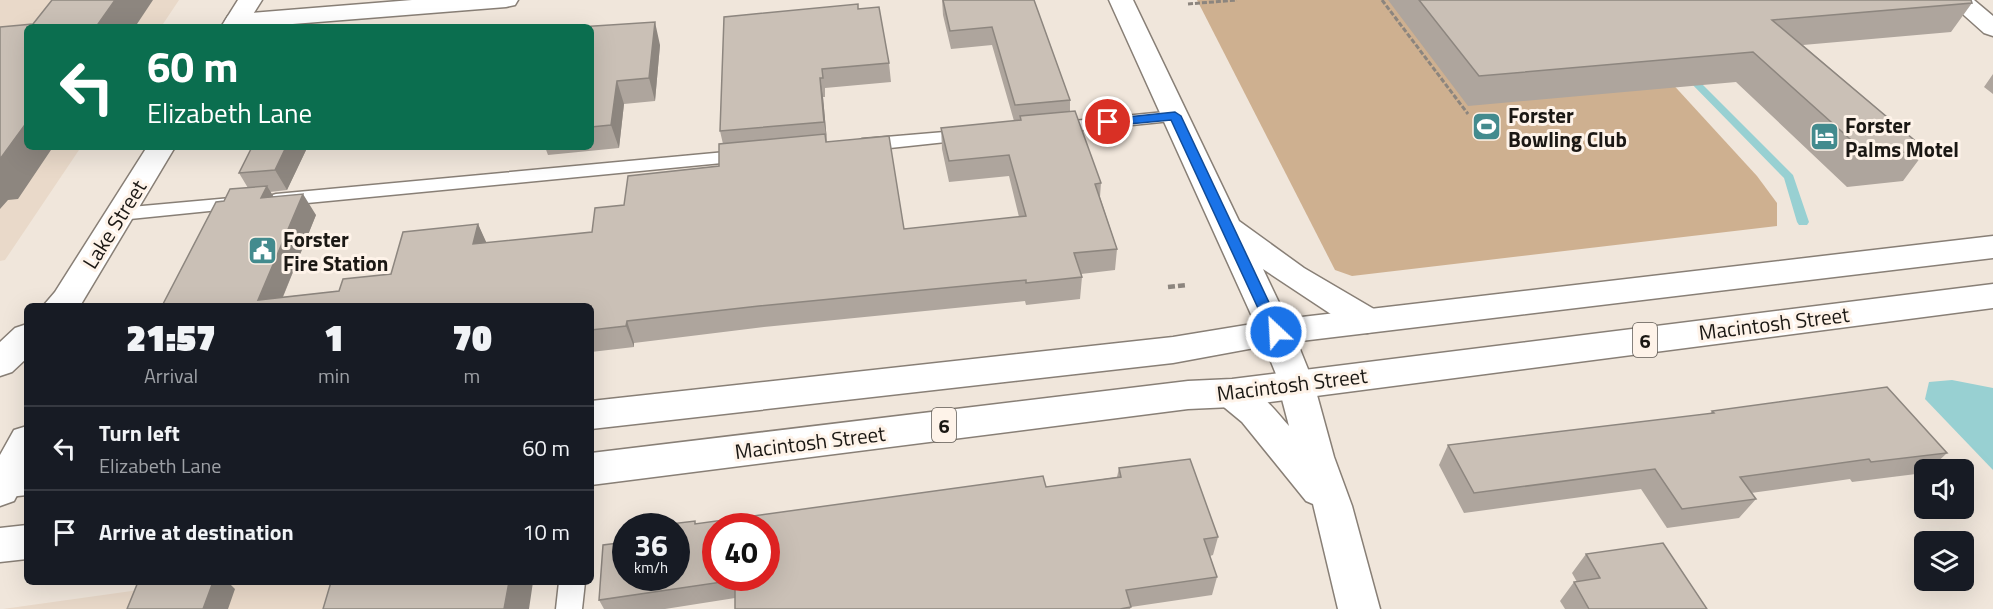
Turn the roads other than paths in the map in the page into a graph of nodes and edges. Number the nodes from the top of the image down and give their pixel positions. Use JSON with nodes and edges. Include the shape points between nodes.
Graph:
{"nodes":[{"id":1,"x":250,"y":0,"type":"edge"},
{"id":2,"x":506,"y":0,"type":"edge"},
{"id":3,"x":1121,"y":0,"type":"edge"},
{"id":4,"x":1959,"y":0,"type":"edge"},
{"id":5,"x":235,"y":24,"type":"edge"},
{"id":6,"x":1993,"y":28,"type":"edge"},
{"id":7,"x":1175,"y":116,"type":"junction"},
{"id":8,"x":1036,"y":129,"type":"edge"},
{"id":9,"x":989,"y":134,"type":"edge"},
{"id":10,"x":846,"y":147,"type":"edge"},
{"id":11,"x":159,"y":150,"type":"edge"},
{"id":12,"x":763,"y":154,"type":"edge"},
{"id":13,"x":120,"y":214,"type":"junction"},
{"id":14,"x":1227,"y":226,"type":"junction"},
{"id":15,"x":1993,"y":247,"type":"edge"},
{"id":16,"x":1993,"y":296,"type":"edge"},
{"id":17,"x":66,"y":303,"type":"edge"},
{"id":18,"x":1367,"y":321,"type":"junction"},
{"id":19,"x":1276,"y":332,"type":"junction"},
{"id":20,"x":24,"y":340,"type":"edge"},
{"id":21,"x":0,"y":363,"type":"edge"},
{"id":22,"x":1296,"y":384,"type":"junction"},
{"id":23,"x":1232,"y":393,"type":"junction"},
{"id":24,"x":594,"y":416,"type":"edge"},
{"id":25,"x":24,"y":448,"type":"edge"},
{"id":26,"x":594,"y":469,"type":"edge"},
{"id":27,"x":8,"y":483,"type":"edge"},
{"id":28,"x":1333,"y":506,"type":"junction"},
{"id":29,"x":24,"y":542,"type":"edge"},
{"id":30,"x":0,"y":545,"type":"edge"},
{"id":31,"x":572,"y":585,"type":"edge"},
{"id":32,"x":569,"y":609,"type":"edge"},
{"id":33,"x":1359,"y":609,"type":"edge"}],
"edges":[{"from":1,"to":5,"type":"main road"},
{"from":2,"to":5,"type":"main road"},
{"from":3,"to":7,"type":"main road"},
{"from":4,"to":6,"type":"main road"},
{"from":7,"to":8,"type":"lane"},
{"from":7,"to":14,"type":"main road"},
{"from":9,"to":10,"type":"lane"},
{"from":11,"to":13,"type":"main road","name":"Lake Street"},
{"from":12,"to":13,"type":"lane"},
{"from":13,"to":17,"type":"main road","name":"Lake Street"},
{"from":14,"to":18,"type":"main road","via":[[1293,276]]},
{"from":14,"to":19,"type":"main road"},
{"from":15,"to":18,"type":"main road","number":"6"},
{"from":16,"to":22,"type":"main road","name":"Macintosh Street","number":"6"},
{"from":18,"to":19,"type":"main road","number":"6"},
{"from":19,"to":22,"type":"main road"},
{"from":19,"to":24,"type":"main road","number":"6","via":[[1173,350]]},
{"from":20,"to":21,"type":"main road"},
{"from":22,"to":23,"type":"main road","name":"Macintosh Street","number":"6"},
{"from":22,"to":28,"type":"main road","via":[[1315,457]]},
{"from":23,"to":26,"type":"main road","name":"Macintosh Street","number":"6","via":[[1188,395]]},
{"from":23,"to":28,"type":"main road","via":[[1256,412]]},
{"from":25,"to":27,"type":"main road"},
{"from":28,"to":33,"type":"main road"},
{"from":29,"to":30,"type":"main road"},
{"from":31,"to":32,"type":"lane"}]}
